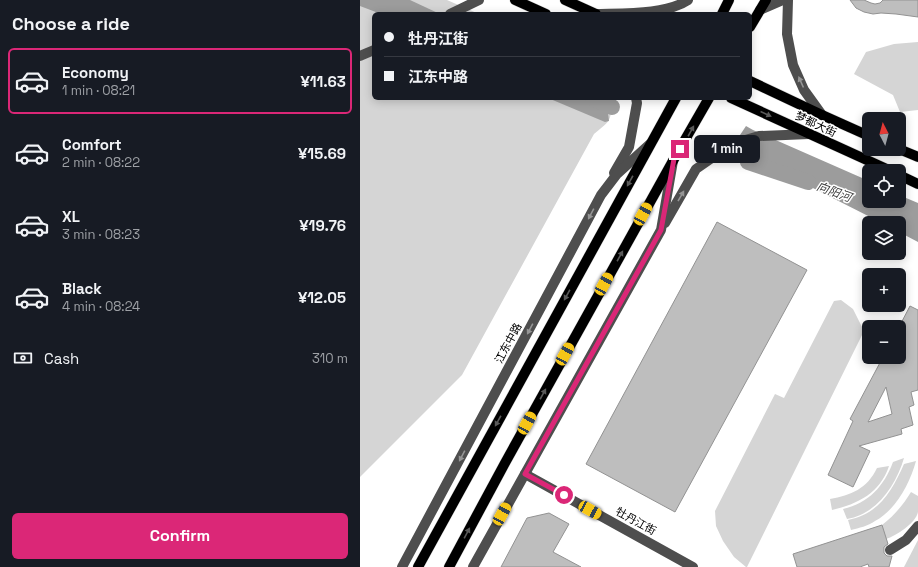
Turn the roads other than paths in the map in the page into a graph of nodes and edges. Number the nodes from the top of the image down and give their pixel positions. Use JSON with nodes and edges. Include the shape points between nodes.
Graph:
{"nodes":[{"id":1,"x":479,"y":0,"type":"edge"},
{"id":2,"x":516,"y":0,"type":"edge"},
{"id":3,"x":565,"y":0,"type":"edge"},
{"id":4,"x":688,"y":0,"type":"edge"},
{"id":5,"x":729,"y":0,"type":"edge"},
{"id":6,"x":766,"y":0,"type":"edge"},
{"id":7,"x":783,"y":0,"type":"edge"},
{"id":8,"x":788,"y":0,"type":"edge"},
{"id":9,"x":760,"y":10,"type":"junction"},
{"id":10,"x":455,"y":12,"type":"edge"},
{"id":11,"x":542,"y":12,"type":"edge"},
{"id":12,"x":592,"y":12,"type":"edge"},
{"id":13,"x":655,"y":12,"type":"edge"},
{"id":14,"x":723,"y":12,"type":"edge"},
{"id":15,"x":752,"y":24,"type":"edge"},
{"id":16,"x":372,"y":51,"type":"edge"},
{"id":17,"x":360,"y":56,"type":"edge"},
{"id":18,"x":752,"y":82,"type":"edge"},
{"id":19,"x":636,"y":100,"type":"edge"},
{"id":20,"x":675,"y":100,"type":"edge"},
{"id":21,"x":708,"y":100,"type":"edge"},
{"id":22,"x":735,"y":100,"type":"edge"},
{"id":23,"x":822,"y":115,"type":"junction"},
{"id":24,"x":862,"y":133,"type":"edge"},
{"id":25,"x":810,"y":134,"type":"junction"},
{"id":26,"x":651,"y":142,"type":"junction"},
{"id":27,"x":906,"y":152,"type":"edge"},
{"id":28,"x":918,"y":157,"type":"edge"},
{"id":29,"x":674,"y":159,"type":"junction"},
{"id":30,"x":876,"y":164,"type":"edge"},
{"id":31,"x":906,"y":178,"type":"edge"},
{"id":32,"x":918,"y":184,"type":"edge"},
{"id":33,"x":601,"y":195,"type":"junction"},
{"id":34,"x":661,"y":230,"type":"junction"},
{"id":35,"x":525,"y":474,"type":"junction"},
{"id":36,"x":918,"y":526,"type":"edge"},
{"id":37,"x":890,"y":550,"type":"dead end"},
{"id":38,"x":402,"y":567,"type":"edge"},
{"id":39,"x":418,"y":567,"type":"edge"},
{"id":40,"x":449,"y":567,"type":"edge"},
{"id":41,"x":473,"y":567,"type":"edge"},
{"id":42,"x":693,"y":567,"type":"edge"}],
"edges":[{"from":1,"to":10,"type":"street"},
{"from":2,"to":11,"type":"main road"},
{"from":3,"to":12,"type":"main road"},
{"from":4,"to":13,"type":"street"},
{"from":5,"to":14,"type":"main road"},
{"from":6,"to":9,"type":"main road"},
{"from":7,"to":9,"type":"street"},
{"from":23,"to":8,"type":"street","one_way":true,"via":[[804,90],[793,65],[787,34]]},
{"from":9,"to":15,"type":"main road"},
{"from":16,"to":17,"type":"street"},
{"from":18,"to":23,"type":"main road","name":"梦都大街"},
{"from":19,"to":33,"type":"street","via":[[629,147]]},
{"from":20,"to":26,"type":"main road","name":"江东中路"},
{"from":29,"to":21,"type":"main road","one_way":true},
{"from":22,"to":25,"type":"main road","name":"梦都大街","one_way":true},
{"from":23,"to":24,"type":"main road","name":"梦都大街"},
{"from":25,"to":30,"type":"main road","name":"梦都大街"},
{"from":34,"to":25,"type":"street","one_way":true,"via":[[696,169],[732,144],[759,136]]},
{"from":26,"to":33,"type":"street","name":"江东中路","via":[[617,174]]},
{"from":26,"to":39,"type":"main road","name":"江东中路","one_way":true},
{"from":27,"to":28,"type":"main road"},
{"from":29,"to":34,"type":"street"},
{"from":40,"to":29,"type":"main road","one_way":true},
{"from":31,"to":32,"type":"main road"},
{"from":33,"to":38,"type":"street","name":"江东中路","one_way":true},
{"from":34,"to":35,"type":"street"},
{"from":35,"to":41,"type":"street"},
{"from":35,"to":42,"type":"street","name":"牡丹江街"},
{"from":36,"to":37,"type":"street","via":[[906,540]]}]}
